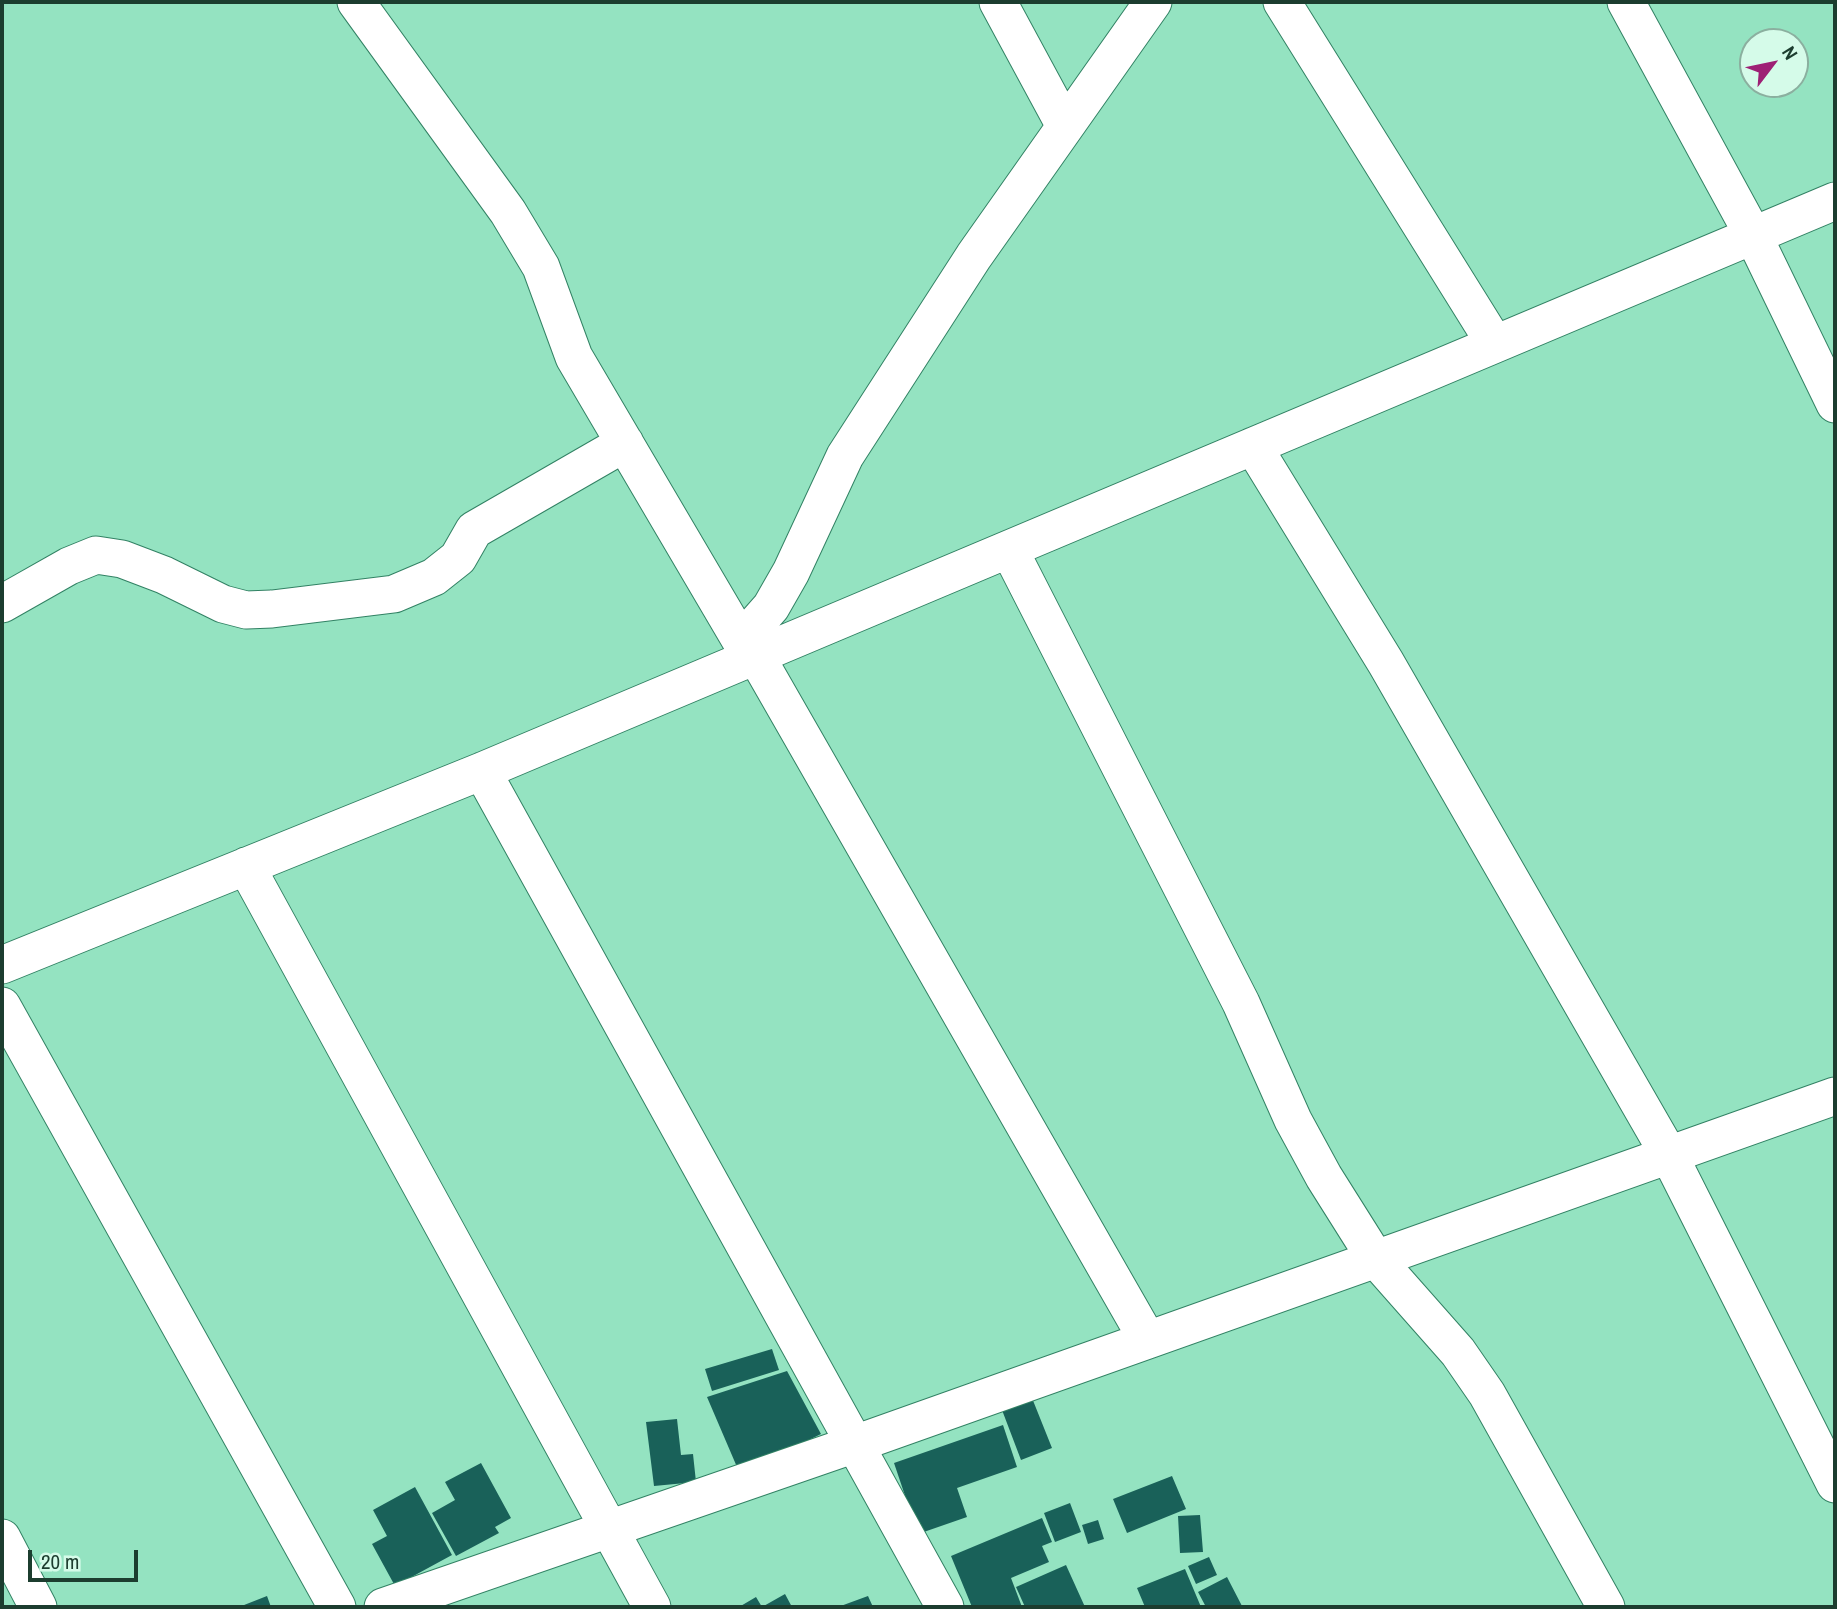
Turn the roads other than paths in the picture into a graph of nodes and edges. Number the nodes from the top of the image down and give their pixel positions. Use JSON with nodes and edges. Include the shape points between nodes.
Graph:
{"nodes":[{"id":1,"x":356,"y":2,"type":"edge"},
{"id":2,"x":998,"y":2,"type":"edge"},
{"id":3,"x":1153,"y":2,"type":"edge"},
{"id":4,"x":1282,"y":2,"type":"edge"},
{"id":5,"x":1626,"y":2,"type":"edge"},
{"id":6,"x":1065,"y":126,"type":"junction"},
{"id":7,"x":1835,"y":201,"type":"edge"},
{"id":8,"x":1753,"y":235,"type":"junction"},
{"id":9,"x":1494,"y":344,"type":"junction"},
{"id":10,"x":1835,"y":404,"type":"edge"},
{"id":11,"x":625,"y":443,"type":"junction"},
{"id":12,"x":1253,"y":446,"type":"junction"},
{"id":13,"x":1009,"y":549,"type":"junction"},
{"id":14,"x":2,"y":604,"type":"edge"},
{"id":15,"x":748,"y":649,"type":"junction"},
{"id":16,"x":482,"y":771,"type":"junction"},
{"id":17,"x":246,"y":866,"type":"junction"},
{"id":18,"x":2,"y":965,"type":"edge"},
{"id":19,"x":2,"y":1006,"type":"edge"},
{"id":20,"x":1835,"y":1096,"type":"edge"},
{"id":21,"x":1669,"y":1155,"type":"junction"},
{"id":22,"x":1375,"y":1258,"type":"junction"},
{"id":23,"x":1147,"y":1339,"type":"junction"},
{"id":24,"x":855,"y":1444,"type":"junction"},
{"id":25,"x":1835,"y":1485,"type":"edge"},
{"id":26,"x":607,"y":1528,"type":"junction"},
{"id":27,"x":2,"y":1538,"type":"edge"},
{"id":28,"x":38,"y":1607,"type":"edge"},
{"id":29,"x":337,"y":1607,"type":"edge"},
{"id":30,"x":383,"y":1607,"type":"edge"},
{"id":31,"x":652,"y":1607,"type":"edge"},
{"id":32,"x":944,"y":1607,"type":"edge"},
{"id":33,"x":1606,"y":1607,"type":"edge"}],
"edges":[{"from":1,"to":11,"type":"street","via":[[508,212],[541,267],[573,357]]},
{"from":2,"to":6,"type":"street"},
{"from":3,"to":6,"type":"street"},
{"from":4,"to":9,"type":"street"},
{"from":5,"to":8,"type":"street"},
{"from":6,"to":15,"type":"street","via":[[974,256],[845,456],[791,572]]},
{"from":7,"to":8,"type":"street"},
{"from":8,"to":9,"type":"street"},
{"from":8,"to":10,"type":"street"},
{"from":9,"to":12,"type":"street"},
{"from":11,"to":14,"type":"street","via":[[474,530],[457,558],[434,577],[394,594],[246,610],[122,559],[96,555]]},
{"from":11,"to":15,"type":"street"},
{"from":12,"to":13,"type":"street"},
{"from":12,"to":21,"type":"street","via":[[1386,663]]},
{"from":13,"to":15,"type":"street"},
{"from":13,"to":22,"type":"street","via":[[1241,1003],[1293,1120]]},
{"from":15,"to":16,"type":"street"},
{"from":15,"to":23,"type":"street"},
{"from":16,"to":17,"type":"street"},
{"from":16,"to":24,"type":"street"},
{"from":17,"to":18,"type":"street"},
{"from":17,"to":26,"type":"street"},
{"from":19,"to":29,"type":"street"},
{"from":20,"to":21,"type":"street"},
{"from":21,"to":22,"type":"street"},
{"from":21,"to":25,"type":"street"},
{"from":22,"to":23,"type":"street"},
{"from":22,"to":33,"type":"street","via":[[1458,1352],[1487,1394]]},
{"from":23,"to":24,"type":"street"},
{"from":24,"to":26,"type":"street"},
{"from":24,"to":32,"type":"street"},
{"from":26,"to":30,"type":"street"},
{"from":26,"to":31,"type":"street"},
{"from":27,"to":28,"type":"street"}]}
